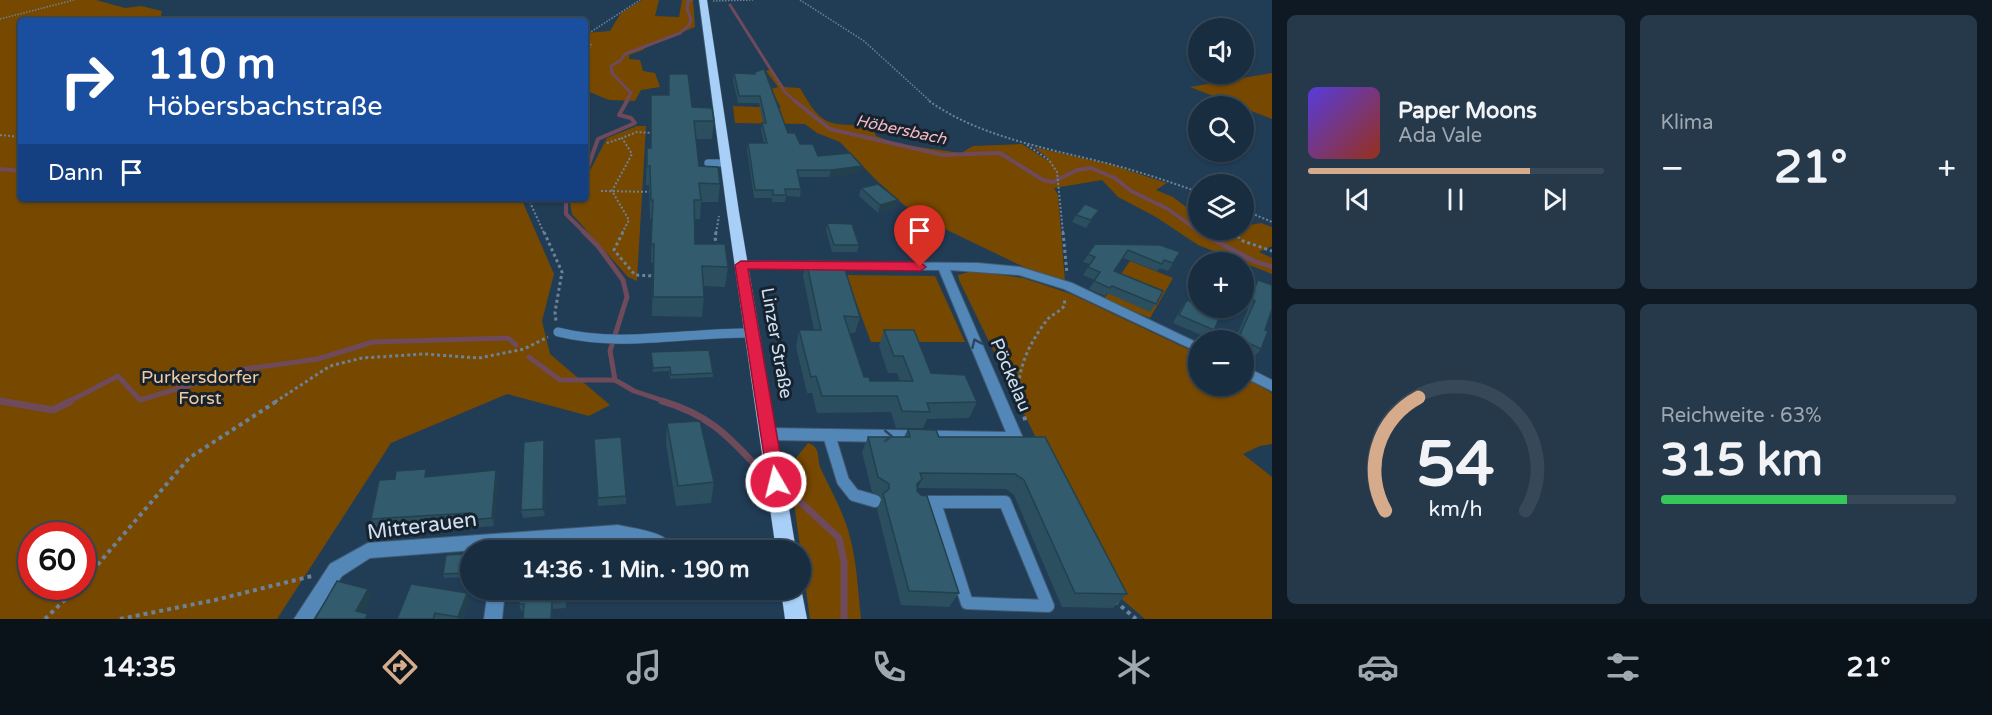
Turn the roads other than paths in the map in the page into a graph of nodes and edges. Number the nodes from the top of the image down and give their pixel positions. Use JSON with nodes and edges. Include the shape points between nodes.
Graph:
{"nodes":[{"id":1,"x":704,"y":0,"type":"edge"},
{"id":2,"x":708,"y":163,"type":"dead end"},
{"id":3,"x":726,"y":163,"type":"junction"},
{"id":4,"x":741,"y":265,"type":"junction"},
{"id":5,"x":943,"y":267,"type":"junction"},
{"id":6,"x":558,"y":332,"type":"road end"},
{"id":7,"x":752,"y":333,"type":"junction"},
{"id":8,"x":1188,"y":343,"type":"edge"},
{"id":9,"x":1254,"y":376,"type":"edge"},
{"id":10,"x":1272,"y":386,"type":"edge"},
{"id":11,"x":770,"y":434,"type":"junction"},
{"id":12,"x":830,"y":435,"type":"junction"},
{"id":13,"x":875,"y":501,"type":"dead end"},
{"id":14,"x":917,"y":502,"type":"edge"},
{"id":15,"x":934,"y":503,"type":"junction"},
{"id":16,"x":547,"y":540,"type":"edge"},
{"id":17,"x":652,"y":540,"type":"edge"},
{"id":18,"x":785,"y":540,"type":"edge"},
{"id":19,"x":460,"y":547,"type":"edge"},
{"id":20,"x":496,"y":600,"type":"edge"},
{"id":21,"x":793,"y":600,"type":"edge"},
{"id":22,"x":303,"y":619,"type":"edge"},
{"id":23,"x":494,"y":619,"type":"edge"},
{"id":24,"x":796,"y":619,"type":"edge"}],
"edges":[{"from":1,"to":3,"type":"main road","name":"Linzer Straße"},
{"from":2,"to":3,"type":"lane"},
{"from":3,"to":4,"type":"main road","name":"Linzer Straße"},
{"from":4,"to":5,"type":"street"},
{"from":4,"to":7,"type":"main road","name":"Linzer Straße"},
{"from":5,"to":8,"type":"street","via":[[1020,271],[1068,286]]},
{"from":12,"to":5,"type":"street","name":"Pöckelau","one_way":true,"via":[[1016,438]]},
{"from":6,"to":7,"type":"lane","via":[[576,338],[609,340]]},
{"from":7,"to":11,"type":"main road","name":"Linzer Straße"},
{"from":9,"to":10,"type":"street"},
{"from":11,"to":12,"type":"street","name":"Pöckelau"},
{"from":11,"to":18,"type":"main road","name":"Linzer Straße"},
{"from":12,"to":13,"type":"lane","via":[[843,481],[854,495]]},
{"from":14,"to":15,"type":"lane"},
{"from":15,"to":15,"type":"lane","via":[[967,603],[1048,606],[1005,502]]},
{"from":16,"to":17,"type":"street","name":"Mitterauen","via":[[618,532]]},
{"from":19,"to":22,"type":"street","name":"Mitterauen","via":[[368,551],[336,570]]},
{"from":20,"to":23,"type":"street"},
{"from":21,"to":24,"type":"main road"}]}
